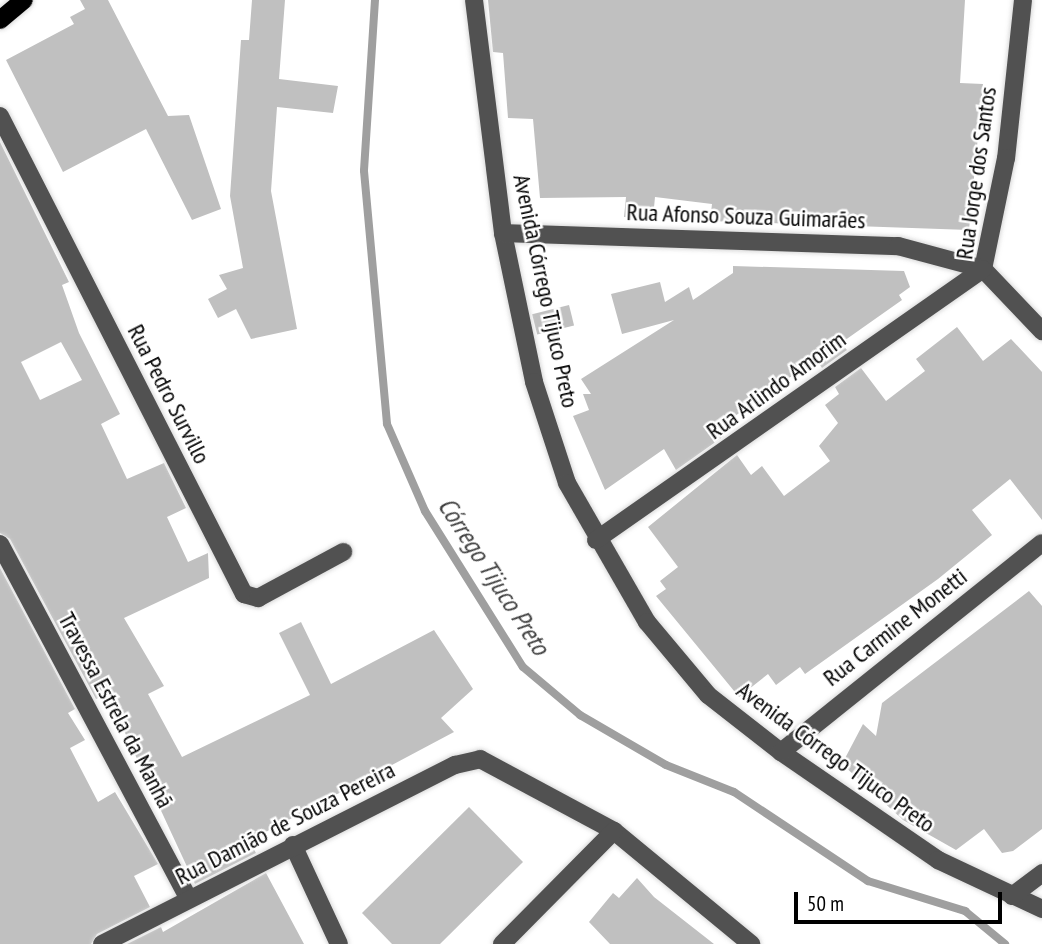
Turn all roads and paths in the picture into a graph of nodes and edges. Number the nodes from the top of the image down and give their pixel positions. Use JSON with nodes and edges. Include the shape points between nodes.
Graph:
{"nodes":[{"id":1,"x":24,"y":0,"type":"edge"},
{"id":2,"x":474,"y":0,"type":"edge"},
{"id":3,"x":1023,"y":0,"type":"edge"},
{"id":4,"x":0,"y":20,"type":"edge"},
{"id":5,"x":0,"y":116,"type":"edge"},
{"id":6,"x":503,"y":233,"type":"junction"},
{"id":7,"x":983,"y":269,"type":"junction"},
{"id":8,"x":1042,"y":331,"type":"edge"},
{"id":9,"x":596,"y":540,"type":"junction"},
{"id":10,"x":1042,"y":543,"type":"edge"},
{"id":11,"x":0,"y":544,"type":"edge"},
{"id":12,"x":343,"y":552,"type":"dead end"},
{"id":13,"x":781,"y":752,"type":"junction"},
{"id":14,"x":614,"y":831,"type":"junction"},
{"id":15,"x":293,"y":845,"type":"junction"},
{"id":16,"x":1042,"y":873,"type":"edge"},
{"id":17,"x":1012,"y":896,"type":"junction"},
{"id":18,"x":189,"y":899,"type":"junction"},
{"id":19,"x":1042,"y":909,"type":"edge"},
{"id":20,"x":102,"y":944,"type":"edge"},
{"id":21,"x":340,"y":944,"type":"edge"},
{"id":22,"x":502,"y":944,"type":"edge"},
{"id":23,"x":751,"y":944,"type":"edge"}],
"edges":[{"from":1,"to":4,"type":"main road"},
{"from":2,"to":6,"type":"street","name":"Avenida Córrego Tijuco Preto"},
{"from":3,"to":7,"type":"street","name":"Rua Jorge dos Santos","via":[[1006,158]]},
{"from":5,"to":12,"type":"street","name":"Rua Pedro Survillo","via":[[244,594],[258,598]]},
{"from":6,"to":7,"type":"street","name":"Rua Afonso Souza Guimarães","via":[[898,246]]},
{"from":6,"to":9,"type":"street","name":"Avenida Córrego Tijuco Preto","via":[[534,382],[567,483]]},
{"from":7,"to":8,"type":"street","name":"Rua Jorge dos Santos"},
{"from":7,"to":9,"type":"street","name":"Rua Arlindo Amorim"},
{"from":9,"to":13,"type":"street","name":"Avenida Córrego Tijuco Preto","via":[[647,622],[708,695]]},
{"from":10,"to":13,"type":"street","name":"Rua Carmine Monetti"},
{"from":11,"to":18,"type":"street","name":"Travessa Estrela da Manhã"},
{"from":13,"to":17,"type":"street","name":"Avenida Córrego Tijuco Preto","via":[[938,860]]},
{"from":14,"to":15,"type":"street","name":"Rua Damião de Souza Pereira","via":[[495,762],[468,760]]},
{"from":14,"to":22,"type":"street"},
{"from":14,"to":23,"type":"street"},
{"from":15,"to":18,"type":"street","name":"Rua Damião de Souza Pereira"},
{"from":15,"to":21,"type":"street"},
{"from":16,"to":17,"type":"street"},
{"from":17,"to":19,"type":"street","name":"Avenida Córrego Tijuco Preto"},
{"from":18,"to":20,"type":"street","name":"Rua Damião de Souza Pereira"}]}
